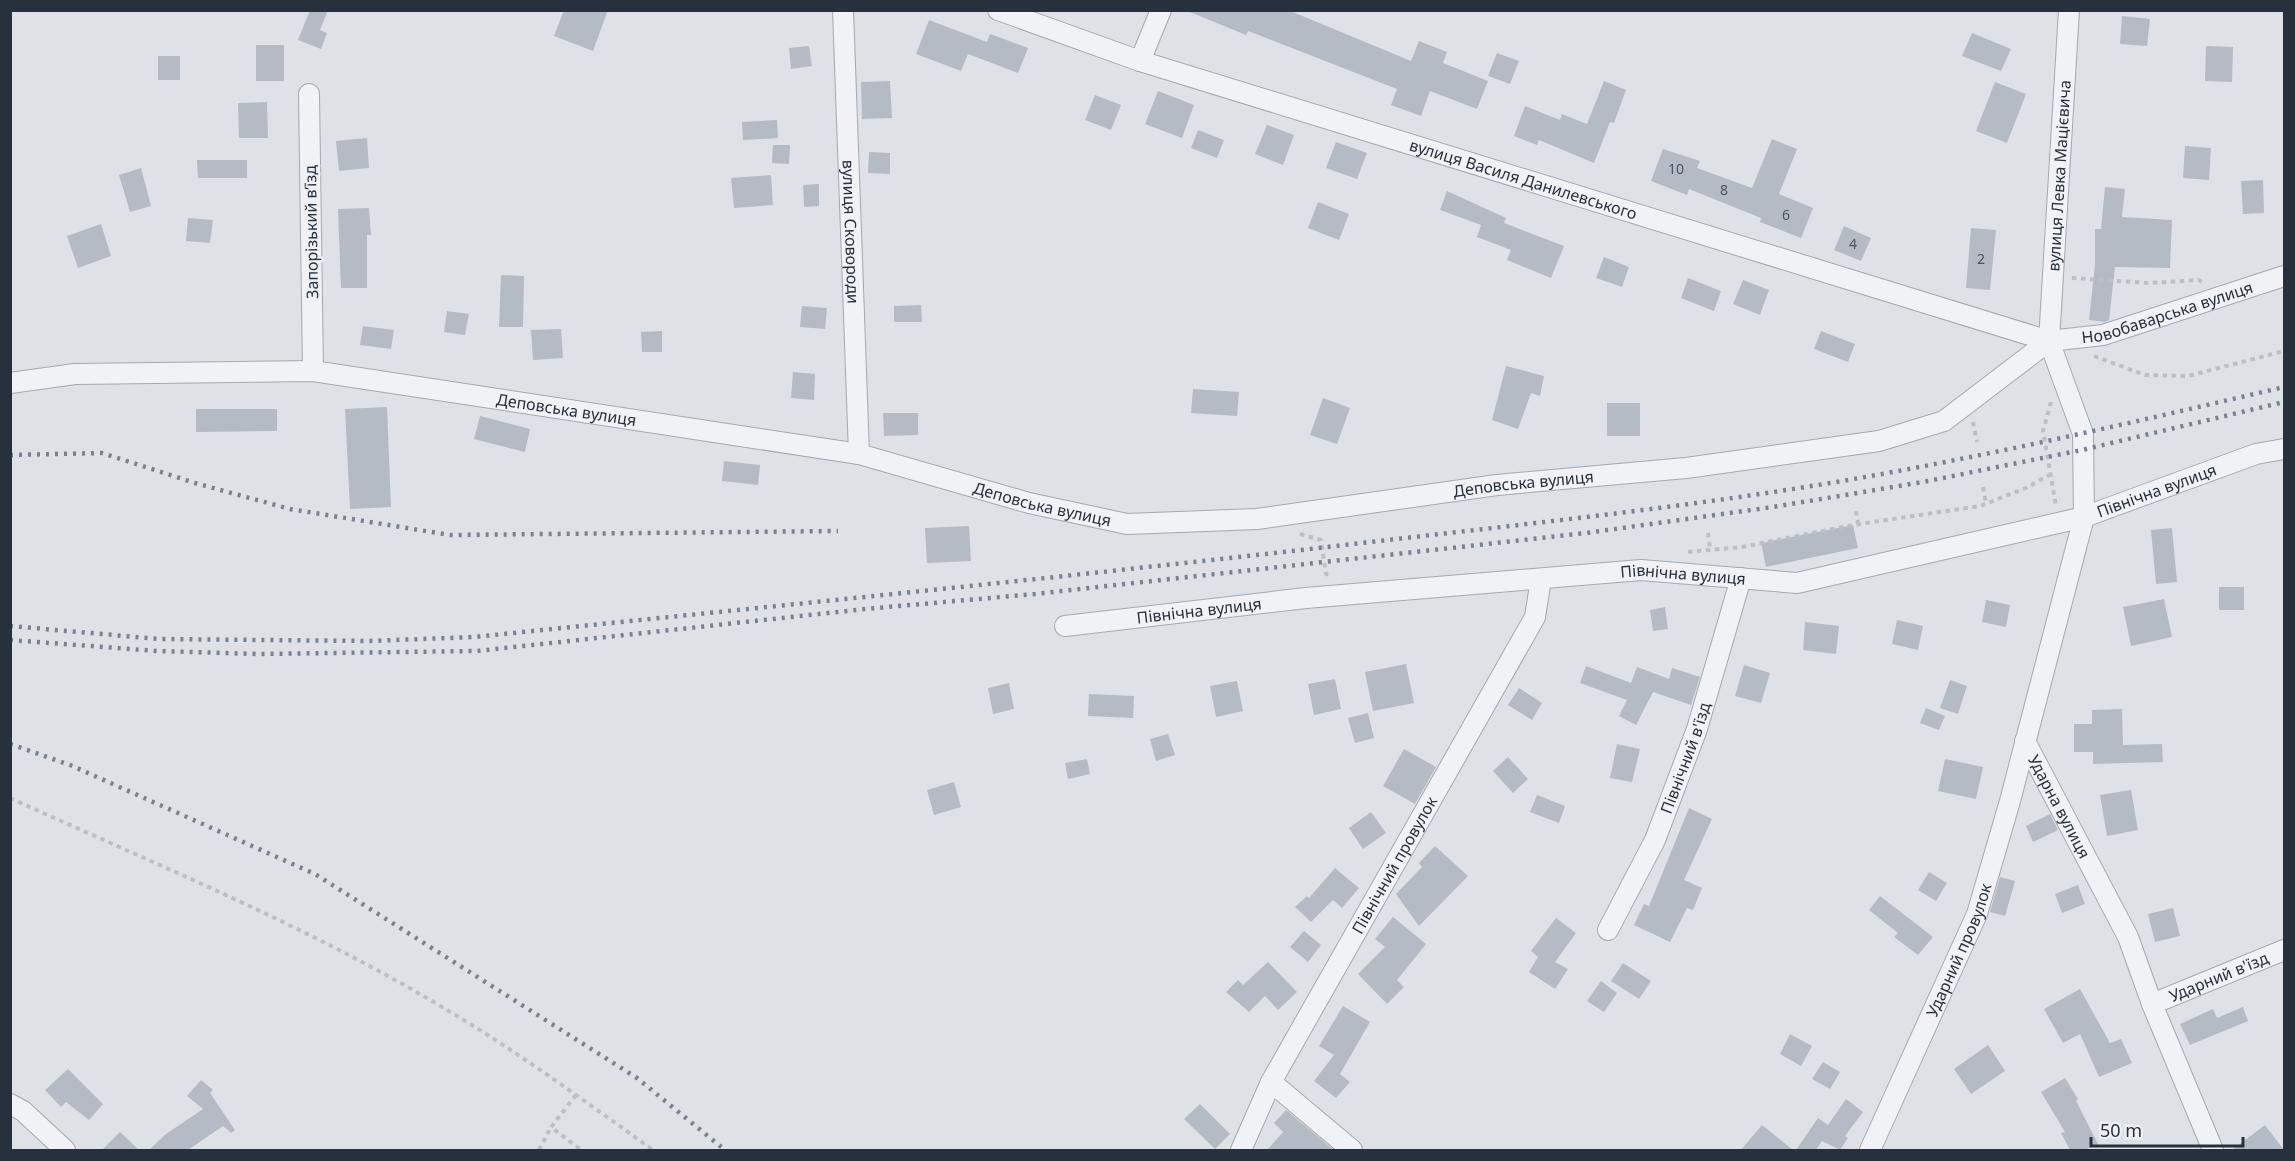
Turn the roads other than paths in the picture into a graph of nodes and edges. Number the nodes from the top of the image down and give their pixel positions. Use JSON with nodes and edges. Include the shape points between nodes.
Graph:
{"nodes":[{"id":1,"x":843,"y":10,"type":"edge"},
{"id":2,"x":998,"y":10,"type":"edge"},
{"id":3,"x":1161,"y":10,"type":"edge"},
{"id":4,"x":2069,"y":10,"type":"edge"},
{"id":5,"x":1140,"y":61,"type":"junction"},
{"id":6,"x":309,"y":94,"type":"dead end"},
{"id":7,"x":2284,"y":276,"type":"edge"},
{"id":8,"x":2049,"y":341,"type":"junction"},
{"id":9,"x":313,"y":371,"type":"junction"},
{"id":10,"x":10,"y":382,"type":"edge"},
{"id":11,"x":2284,"y":449,"type":"edge"},
{"id":12,"x":859,"y":454,"type":"junction"},
{"id":13,"x":2084,"y":517,"type":"junction"},
{"id":14,"x":1741,"y":578,"type":"junction"},
{"id":15,"x":1541,"y":579,"type":"junction"},
{"id":16,"x":1065,"y":626,"type":"dead end"},
{"id":17,"x":2025,"y":741,"type":"junction"},
{"id":18,"x":1608,"y":930,"type":"dead end"},
{"id":19,"x":2284,"y":950,"type":"edge"},
{"id":20,"x":2152,"y":1004,"type":"junction"},
{"id":21,"x":1271,"y":1082,"type":"junction"},
{"id":22,"x":10,"y":1104,"type":"edge"},
{"id":23,"x":65,"y":1150,"type":"edge"},
{"id":24,"x":1241,"y":1150,"type":"edge"},
{"id":25,"x":1352,"y":1150,"type":"edge"},
{"id":26,"x":1870,"y":1150,"type":"edge"},
{"id":27,"x":2213,"y":1150,"type":"edge"}],
"edges":[{"from":1,"to":12,"type":"street","name":"вулиця Сковороди"},
{"from":2,"to":5,"type":"street","name":"вулиця Василя Данилевського"},
{"from":3,"to":5,"type":"street"},
{"from":4,"to":8,"type":"street","name":"вулиця Левка Мацієвича"},
{"from":5,"to":8,"type":"street","name":"вулиця Василя Данилевського"},
{"from":6,"to":9,"type":"street","name":"Запорізький вʼїзд"},
{"from":7,"to":8,"type":"street","name":"Новобаварська вулиця","via":[[2103,336]]},
{"from":8,"to":12,"type":"street","name":"Деповська вулиця","via":[[1944,421],[1879,441],[1686,468],[1497,485],[1257,519],[1127,524],[1029,503]]},
{"from":8,"to":13,"type":"street","name":"Ударна вулиця","via":[[2083,434]]},
{"from":9,"to":10,"type":"street","name":"Деповська вулиця","via":[[75,374]]},
{"from":9,"to":12,"type":"street","name":"Деповська вулиця"},
{"from":11,"to":13,"type":"street","name":"Північна вулиця","via":[[2256,454]]},
{"from":13,"to":14,"type":"street","name":"Північна вулиця","via":[[1797,583]]},
{"from":13,"to":17,"type":"street","name":"Ударна вулиця"},
{"from":14,"to":15,"type":"street","name":"Північна вулиця","via":[[1641,570]]},
{"from":14,"to":18,"type":"street","name":"Північний в'їзд","via":[[1697,729],[1672,796],[1655,840]]},
{"from":15,"to":16,"type":"street","name":"Північна вулиця","via":[[1306,598]]},
{"from":15,"to":21,"type":"street","name":"Північний провулок","via":[[1535,617]]},
{"from":17,"to":20,"type":"street","name":"Ударна вулиця","via":[[2128,937]]},
{"from":17,"to":26,"type":"street","name":"Ударний провулок","via":[[1977,914]]},
{"from":19,"to":20,"type":"street","name":"Ударний в'їзд"},
{"from":20,"to":27,"type":"street","name":"Ударна вулиця"},
{"from":21,"to":24,"type":"street","name":"Північний провулок"},
{"from":21,"to":25,"type":"street"},
{"from":22,"to":23,"type":"street"}]}
